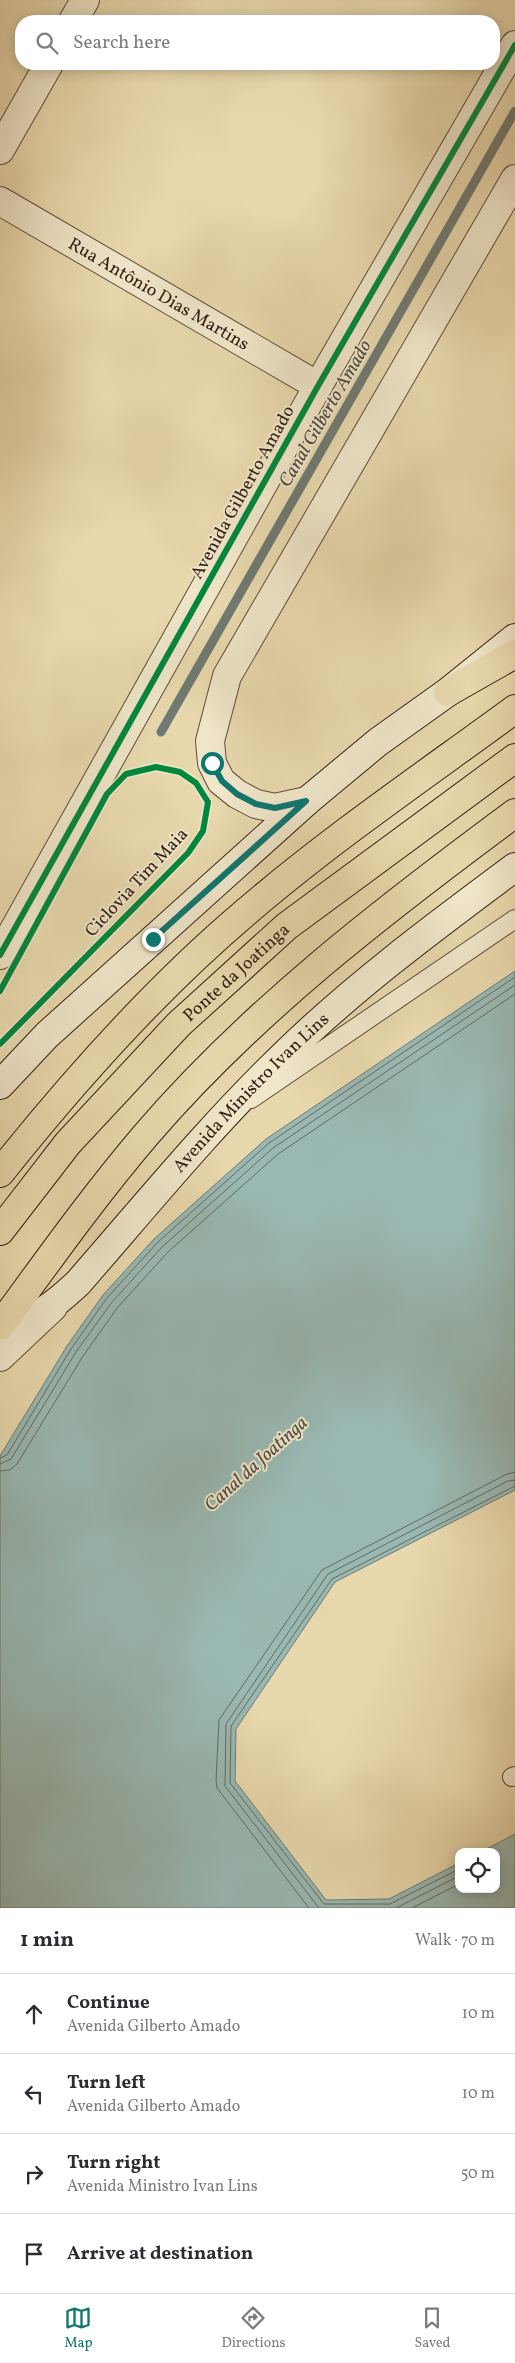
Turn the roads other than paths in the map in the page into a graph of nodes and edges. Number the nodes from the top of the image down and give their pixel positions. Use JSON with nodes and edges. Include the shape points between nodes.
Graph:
{"nodes":[{"id":1,"x":85,"y":0,"type":"edge"},
{"id":2,"x":76,"y":15,"type":"edge"},
{"id":3,"x":515,"y":46,"type":"edge"},
{"id":4,"x":46,"y":70,"type":"edge"},
{"id":5,"x":0,"y":150,"type":"edge"},
{"id":6,"x":515,"y":179,"type":"edge"},
{"id":7,"x":0,"y":201,"type":"edge"},
{"id":8,"x":318,"y":386,"type":"junction"},
{"id":9,"x":515,"y":638,"type":"edge"},
{"id":10,"x":515,"y":654,"type":"edge"},
{"id":11,"x":448,"y":692,"type":"junction"},
{"id":12,"x":515,"y":709,"type":"edge"},
{"id":13,"x":515,"y":758,"type":"edge"},
{"id":14,"x":306,"y":801,"type":"junction"},
{"id":15,"x":515,"y":813,"type":"edge"},
{"id":16,"x":515,"y":867,"type":"edge"},
{"id":17,"x":515,"y":919,"type":"edge"},
{"id":18,"x":0,"y":955,"type":"edge"},
{"id":19,"x":0,"y":1085,"type":"edge"},
{"id":20,"x":223,"y":1116,"type":"junction"},
{"id":21,"x":0,"y":1173,"type":"edge"},
{"id":22,"x":0,"y":1231,"type":"edge"},
{"id":23,"x":55,"y":1304,"type":"junction"},
{"id":24,"x":0,"y":1326,"type":"edge"},
{"id":25,"x":0,"y":1358,"type":"edge"}],
"edges":[{"from":1,"to":2,"type":"street"},
{"from":3,"to":8,"type":"street","name":"Avenida Gilberto Amado"},
{"from":4,"to":5,"type":"street"},
{"from":6,"to":14,"type":"street","via":[[228,676],[210,741],[212,763],[222,781],[256,804],[275,808]]},
{"from":7,"to":8,"type":"street","name":"Rua Antônio Dias Martins"},
{"from":8,"to":18,"type":"street","name":"Avenida Gilberto Amado"},
{"from":9,"to":11,"type":"street"},
{"from":10,"to":11,"type":"highway"},
{"from":11,"to":14,"type":"street","via":[[378,742]]},
{"from":12,"to":21,"type":"highway","name":"Ponte da Joatinga","via":[[246,912],[174,979],[95,1061]]},
{"from":13,"to":22,"type":"highway","name":"Ponte da Joatinga","via":[[287,926],[179,1024],[68,1143]]},
{"from":14,"to":19,"type":"street","via":[[47,1035]]},
{"from":15,"to":24,"type":"highway","via":[[432,875],[290,992],[205,1073],[146,1135],[103,1188]]},
{"from":16,"to":20,"type":"street","name":"Avenida Ministro Ivan Lins","via":[[358,987]]},
{"from":17,"to":20,"type":"lane","via":[[274,1085]]},
{"from":20,"to":23,"type":"street","name":"Avenida Ministro Ivan Lins"},
{"from":23,"to":24,"type":"street","name":"Avenida Ministro Ivan Lins","via":[[28,1320]]},
{"from":23,"to":25,"type":"street"}]}
